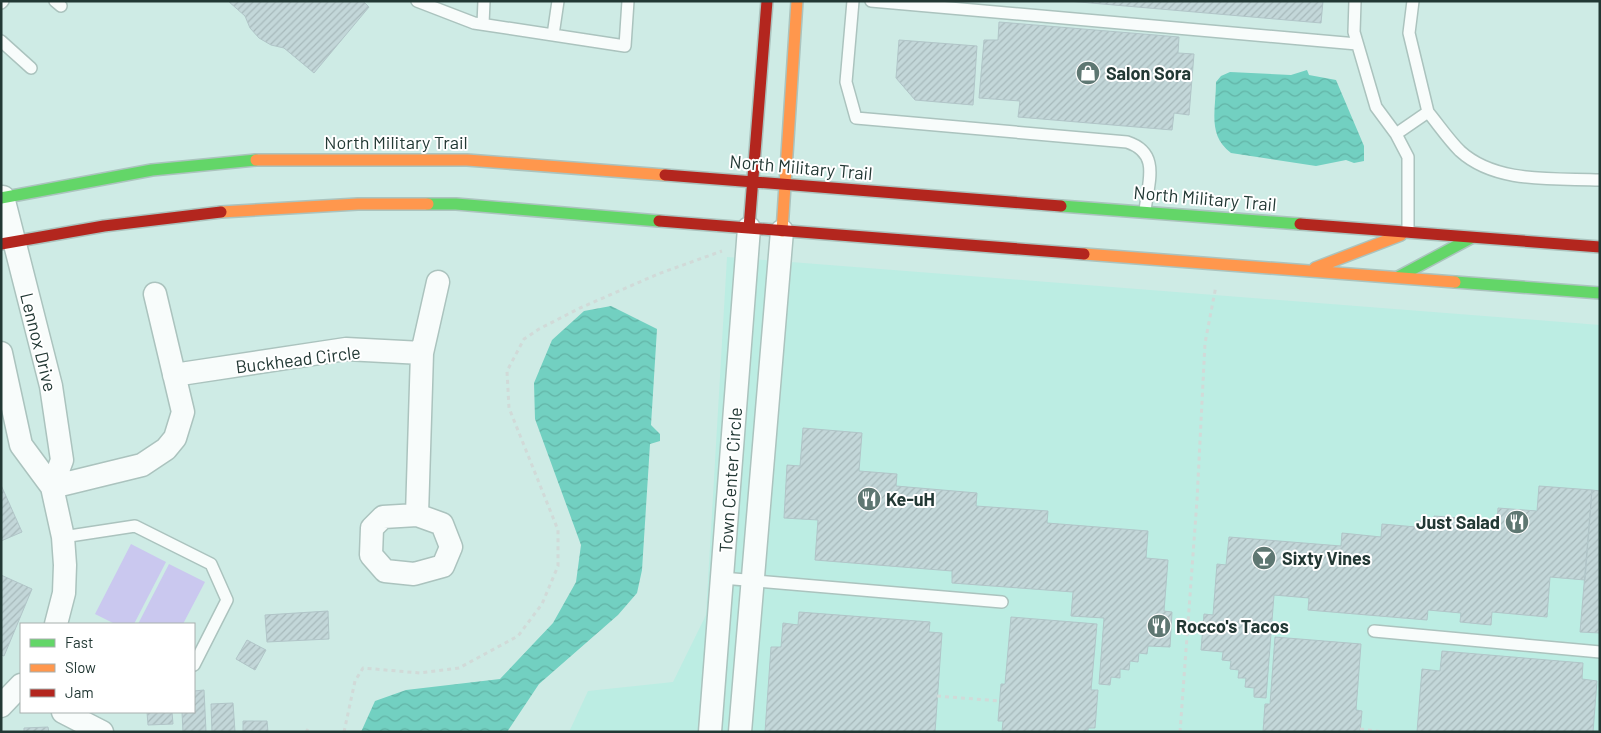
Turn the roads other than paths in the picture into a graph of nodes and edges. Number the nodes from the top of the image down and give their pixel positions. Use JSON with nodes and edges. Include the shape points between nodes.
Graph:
{"nodes":[{"id":1,"x":417,"y":1,"type":"edge"},
{"id":2,"x":484,"y":1,"type":"edge"},
{"id":3,"x":558,"y":1,"type":"edge"},
{"id":4,"x":628,"y":1,"type":"edge"},
{"id":5,"x":766,"y":1,"type":"edge"},
{"id":6,"x":797,"y":1,"type":"edge"},
{"id":7,"x":853,"y":1,"type":"edge"},
{"id":8,"x":871,"y":1,"type":"edge"},
{"id":9,"x":1355,"y":1,"type":"edge"},
{"id":10,"x":1414,"y":1,"type":"edge"},
{"id":11,"x":906,"y":3,"type":"edge"},
{"id":12,"x":958,"y":5,"type":"edge"},
{"id":13,"x":483,"y":24,"type":"junction"},
{"id":14,"x":553,"y":35,"type":"junction"},
{"id":15,"x":1,"y":42,"type":"edge"},
{"id":16,"x":1357,"y":44,"type":"junction"},
{"id":17,"x":31,"y":68,"type":"dead end"},
{"id":18,"x":1428,"y":112,"type":"junction"},
{"id":19,"x":1396,"y":134,"type":"junction"},
{"id":20,"x":752,"y":180,"type":"junction"},
{"id":21,"x":1600,"y":180,"type":"edge"},
{"id":22,"x":784,"y":183,"type":"junction"},
{"id":23,"x":2,"y":198,"type":"edge"},
{"id":24,"x":1145,"y":211,"type":"junction"},
{"id":25,"x":749,"y":228,"type":"junction"},
{"id":26,"x":782,"y":231,"type":"junction"},
{"id":27,"x":1408,"y":232,"type":"junction"},
{"id":28,"x":1472,"y":238,"type":"junction"},
{"id":29,"x":8,"y":243,"type":"edge"},
{"id":30,"x":1600,"y":248,"type":"edge"},
{"id":31,"x":1309,"y":270,"type":"junction"},
{"id":32,"x":1398,"y":277,"type":"junction"},
{"id":33,"x":438,"y":282,"type":"dead end"},
{"id":34,"x":155,"y":294,"type":"dead end"},
{"id":35,"x":1600,"y":294,"type":"edge"},
{"id":36,"x":1,"y":353,"type":"edge"},
{"id":37,"x":422,"y":353,"type":"junction"},
{"id":38,"x":174,"y":375,"type":"junction"},
{"id":39,"x":52,"y":487,"type":"junction"},
{"id":40,"x":417,"y":514,"type":"dead end"},
{"id":41,"x":63,"y":537,"type":"junction"},
{"id":42,"x":722,"y":578,"type":"junction"},
{"id":43,"x":752,"y":581,"type":"junction"},
{"id":44,"x":1002,"y":602,"type":"dead end"},
{"id":45,"x":56,"y":623,"type":"edge"},
{"id":46,"x":1374,"y":631,"type":"dead end"},
{"id":47,"x":1600,"y":652,"type":"edge"},
{"id":48,"x":195,"y":663,"type":"edge"},
{"id":49,"x":20,"y":688,"type":"edge"},
{"id":50,"x":1,"y":706,"type":"edge"},
{"id":51,"x":65,"y":713,"type":"edge"},
{"id":52,"x":102,"y":732,"type":"edge"},
{"id":53,"x":710,"y":732,"type":"edge"},
{"id":54,"x":740,"y":732,"type":"edge"}],
"edges":[{"from":1,"to":13,"type":"lane"},
{"from":2,"to":13,"type":"lane"},
{"from":3,"to":14,"type":"lane"},
{"from":4,"to":14,"type":"lane","via":[[625,46]]},
{"from":5,"to":20,"type":"main road"},
{"from":6,"to":22,"type":"main road"},
{"from":7,"to":24,"type":"lane","via":[[846,82],[856,118],[1132,143],[1144,150],[1150,166]]},
{"from":8,"to":11,"type":"lane"},
{"from":9,"to":16,"type":"lane"},
{"from":10,"to":18,"type":"lane","via":[[1409,33]]},
{"from":11,"to":12,"type":"lane"},
{"from":12,"to":16,"type":"lane"},
{"from":13,"to":14,"type":"lane"},
{"from":15,"to":17,"type":"lane"},
{"from":16,"to":19,"type":"lane","via":[[1376,107]]},
{"from":18,"to":19,"type":"lane"},
{"from":18,"to":21,"type":"lane","via":[[1460,151],[1501,173]]},
{"from":19,"to":27,"type":"lane","via":[[1408,157]]},
{"from":20,"to":22,"type":"main road","name":"North Military Trail"},
{"from":20,"to":23,"type":"main road","name":"North Military Trail","via":[[467,160],[283,160],[202,164],[94,178]]},
{"from":20,"to":25,"type":"main road"},
{"from":22,"to":24,"type":"main road","name":"North Military Trail"},
{"from":22,"to":26,"type":"main road"},
{"from":23,"to":29,"type":"street","name":"Lennox Drive"},
{"from":24,"to":27,"type":"main road","name":"North Military Trail"},
{"from":25,"to":26,"type":"main road"},
{"from":25,"to":29,"type":"main road","via":[[456,204],[358,204],[195,214]]},
{"from":25,"to":42,"type":"street","name":"Town Center Circle"},
{"from":26,"to":31,"type":"main road"},
{"from":26,"to":43,"type":"street","name":"Town Center Circle"},
{"from":27,"to":28,"type":"main road","name":"North Military Trail"},
{"from":27,"to":31,"type":"main road"},
{"from":28,"to":30,"type":"main road","name":"North Military Trail"},
{"from":28,"to":32,"type":"main road"},
{"from":29,"to":39,"type":"street","name":"Lennox Drive","via":[[51,386],[62,460]]},
{"from":31,"to":32,"type":"main road"},
{"from":32,"to":35,"type":"main road"},
{"from":33,"to":37,"type":"street"},
{"from":34,"to":38,"type":"street"},
{"from":36,"to":39,"type":"street","via":[[21,446]]},
{"from":37,"to":38,"type":"street","name":"Buckhead Circle","via":[[346,349]]},
{"from":37,"to":40,"type":"street"},
{"from":38,"to":39,"type":"street","via":[[182,412],[180,425],[166,449],[142,465]]},
{"from":39,"to":41,"type":"street"},
{"from":41,"to":45,"type":"street","via":[[64,593]]},
{"from":41,"to":48,"type":"lane","via":[[135,526],[211,564],[227,600]]},
{"from":42,"to":43,"type":"lane"},
{"from":42,"to":53,"type":"street","name":"Town Center Circle"},
{"from":43,"to":44,"type":"lane"},
{"from":43,"to":54,"type":"street","name":"Town Center Circle"},
{"from":46,"to":47,"type":"lane"},
{"from":49,"to":50,"type":"street"},
{"from":51,"to":52,"type":"street"}]}
